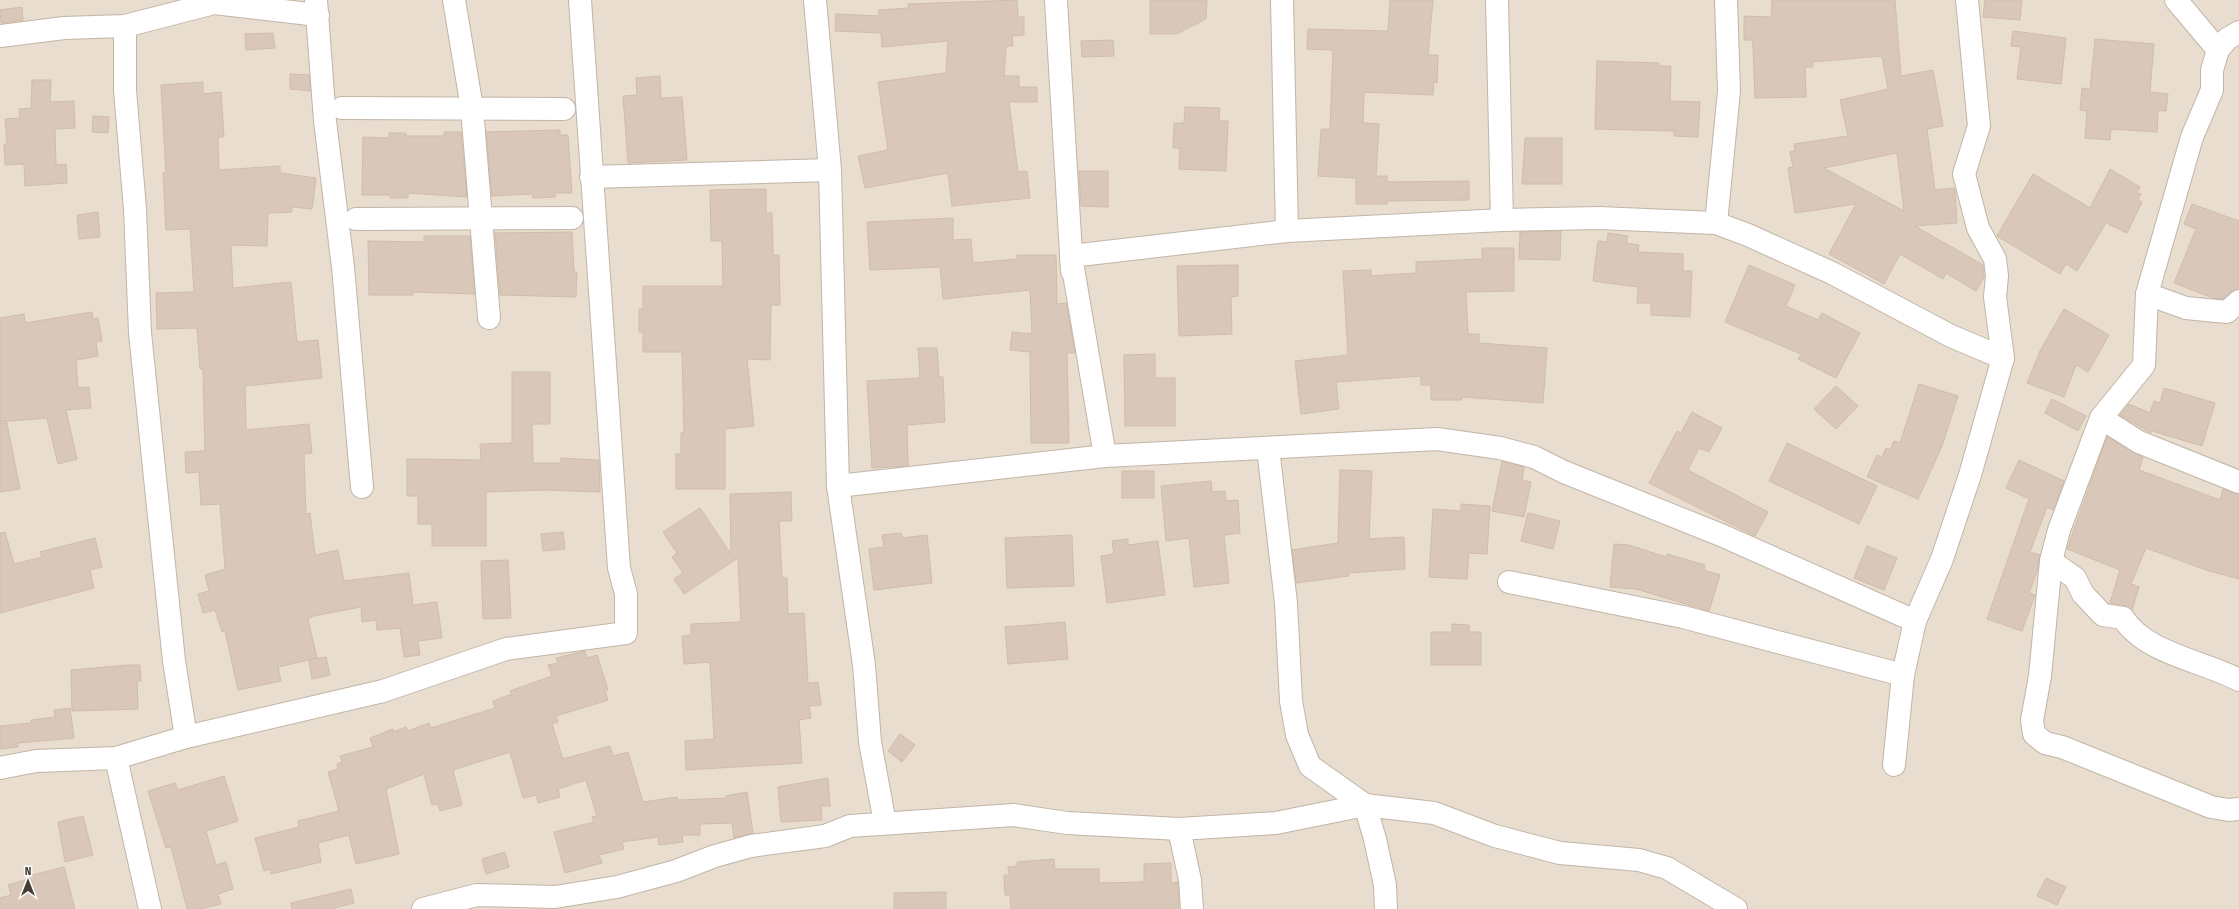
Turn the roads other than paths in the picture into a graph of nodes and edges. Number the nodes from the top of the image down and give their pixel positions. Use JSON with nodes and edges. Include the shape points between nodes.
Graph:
{"nodes":[{"id":1,"x":454,"y":0,"type":"edge"},
{"id":2,"x":580,"y":0,"type":"edge"},
{"id":3,"x":815,"y":0,"type":"edge"},
{"id":4,"x":1056,"y":0,"type":"edge"},
{"id":5,"x":1282,"y":0,"type":"edge"},
{"id":6,"x":1497,"y":0,"type":"edge"},
{"id":7,"x":1726,"y":0,"type":"edge"},
{"id":8,"x":1967,"y":0,"type":"edge"},
{"id":9,"x":2176,"y":0,"type":"edge"},
{"id":10,"x":317,"y":7,"type":"edge"},
{"id":11,"x":125,"y":26,"type":"junction"},
{"id":12,"x":2239,"y":32,"type":"edge"},
{"id":13,"x":0,"y":36,"type":"edge"},
{"id":14,"x":2218,"y":50,"type":"junction"},
{"id":15,"x":342,"y":108,"type":"dead end"},
{"id":16,"x":472,"y":108,"type":"junction"},
{"id":17,"x":564,"y":109,"type":"dead end"},
{"id":18,"x":830,"y":170,"type":"junction"},
{"id":19,"x":591,"y":177,"type":"junction"},
{"id":20,"x":481,"y":218,"type":"junction"},
{"id":21,"x":572,"y":218,"type":"dead end"},
{"id":22,"x":356,"y":219,"type":"dead end"},
{"id":23,"x":1502,"y":220,"type":"junction"},
{"id":24,"x":1716,"y":223,"type":"junction"},
{"id":25,"x":1287,"y":231,"type":"junction"},
{"id":26,"x":1071,"y":256,"type":"junction"},
{"id":27,"x":2147,"y":294,"type":"junction"},
{"id":28,"x":2239,"y":301,"type":"edge"},
{"id":29,"x":489,"y":318,"type":"dead end"},
{"id":30,"x":2003,"y":358,"type":"junction"},
{"id":31,"x":2101,"y":418,"type":"junction"},
{"id":32,"x":1268,"y":448,"type":"junction"},
{"id":33,"x":1098,"y":456,"type":"junction"},
{"id":34,"x":2239,"y":482,"type":"edge"},
{"id":35,"x":838,"y":486,"type":"junction"},
{"id":36,"x":362,"y":487,"type":"dead end"},
{"id":37,"x":2051,"y":561,"type":"junction"},
{"id":38,"x":1509,"y":582,"type":"dead end"},
{"id":39,"x":1915,"y":621,"type":"junction"},
{"id":40,"x":1903,"y":675,"type":"junction"},
{"id":41,"x":2239,"y":680,"type":"edge"},
{"id":42,"x":186,"y":737,"type":"junction"},
{"id":43,"x":116,"y":758,"type":"junction"},
{"id":44,"x":1894,"y":765,"type":"dead end"},
{"id":45,"x":0,"y":768,"type":"edge"},
{"id":46,"x":1365,"y":805,"type":"junction"},
{"id":47,"x":2239,"y":809,"type":"edge"},
{"id":48,"x":886,"y":823,"type":"junction"},
{"id":49,"x":1179,"y":829,"type":"junction"},
{"id":50,"x":510,"y":903,"type":"edge"},
{"id":51,"x":150,"y":909,"type":"edge"},
{"id":52,"x":423,"y":909,"type":"edge"},
{"id":53,"x":1192,"y":909,"type":"edge"},
{"id":54,"x":1386,"y":909,"type":"edge"},
{"id":55,"x":1736,"y":909,"type":"edge"}],
"edges":[{"from":1,"to":16,"type":"street"},
{"from":2,"to":19,"type":"street"},
{"from":3,"to":18,"type":"street"},
{"from":4,"to":26,"type":"street"},
{"from":5,"to":25,"type":"street"},
{"from":6,"to":23,"type":"street"},
{"from":7,"to":24,"type":"street","via":[[1729,91]]},
{"from":8,"to":30,"type":"street","via":[[1979,126],[1964,174],[1978,228],[1995,259],[1995,297]]},
{"from":9,"to":14,"type":"street"},
{"from":10,"to":11,"type":"street","via":[[214,3]]},
{"from":10,"to":36,"type":"street","via":[[325,121],[343,267]]},
{"from":11,"to":13,"type":"street","via":[[64,28]]},
{"from":11,"to":42,"type":"street","via":[[125,90],[135,209],[140,333],[174,662]]},
{"from":12,"to":14,"type":"street","via":[[2227,38]]},
{"from":14,"to":27,"type":"street","via":[[2212,70],[2212,90],[2192,137]]},
{"from":15,"to":16,"type":"street"},
{"from":16,"to":17,"type":"street"},
{"from":16,"to":20,"type":"street"},
{"from":18,"to":19,"type":"street"},
{"from":18,"to":35,"type":"street"},
{"from":19,"to":42,"type":"street","via":[[619,568],[626,594],[626,633],[506,650],[383,691]]},
{"from":20,"to":21,"type":"street"},
{"from":20,"to":22,"type":"street"},
{"from":20,"to":29,"type":"street"},
{"from":23,"to":24,"type":"street","via":[[1599,218]]},
{"from":23,"to":25,"type":"street"},
{"from":24,"to":30,"type":"street","via":[[1832,273],[1951,336]]},
{"from":25,"to":26,"type":"street"},
{"from":26,"to":33,"type":"street"},
{"from":27,"to":28,"type":"street","via":[[2186,308],[2227,312]]},
{"from":27,"to":31,"type":"street","via":[[2144,365]]},
{"from":30,"to":39,"type":"street","via":[[1961,503],[1942,559]]},
{"from":31,"to":34,"type":"street","via":[[2139,442]]},
{"from":31,"to":37,"type":"street","via":[[2059,530]]},
{"from":32,"to":33,"type":"street"},
{"from":32,"to":39,"type":"street","via":[[1437,439],[1500,448],[1534,457],[1564,472],[1721,535]]},
{"from":32,"to":46,"type":"street","via":[[1286,603],[1291,701],[1297,735],[1310,766]]},
{"from":33,"to":35,"type":"street"},
{"from":35,"to":48,"type":"street","via":[[864,665],[870,742]]},
{"from":37,"to":41,"type":"street","via":[[2075,578],[2082,594],[2104,615],[2123,618],[2131,630],[2180,658]]},
{"from":37,"to":47,"type":"street","via":[[2040,676],[2032,720],[2034,734],[2045,743],[2211,807]]},
{"from":38,"to":40,"type":"street","via":[[1683,617]]},
{"from":39,"to":40,"type":"street"},
{"from":40,"to":44,"type":"street"},
{"from":42,"to":43,"type":"street"},
{"from":43,"to":45,"type":"street","via":[[36,761]]},
{"from":43,"to":51,"type":"street"},
{"from":46,"to":49,"type":"street","via":[[1276,823]]},
{"from":46,"to":54,"type":"street","via":[[1385,885]]},
{"from":46,"to":55,"type":"street","via":[[1434,813],[1495,836],[1560,853],[1639,860],[1668,868]]},
{"from":48,"to":49,"type":"street","via":[[1014,815],[1067,823]]},
{"from":48,"to":50,"type":"street","via":[[850,826],[825,836],[752,846],[715,856],[676,872],[617,887]]},
{"from":49,"to":53,"type":"street","via":[[1190,880]]},
{"from":50,"to":52,"type":"street","via":[[477,896]]}]}
